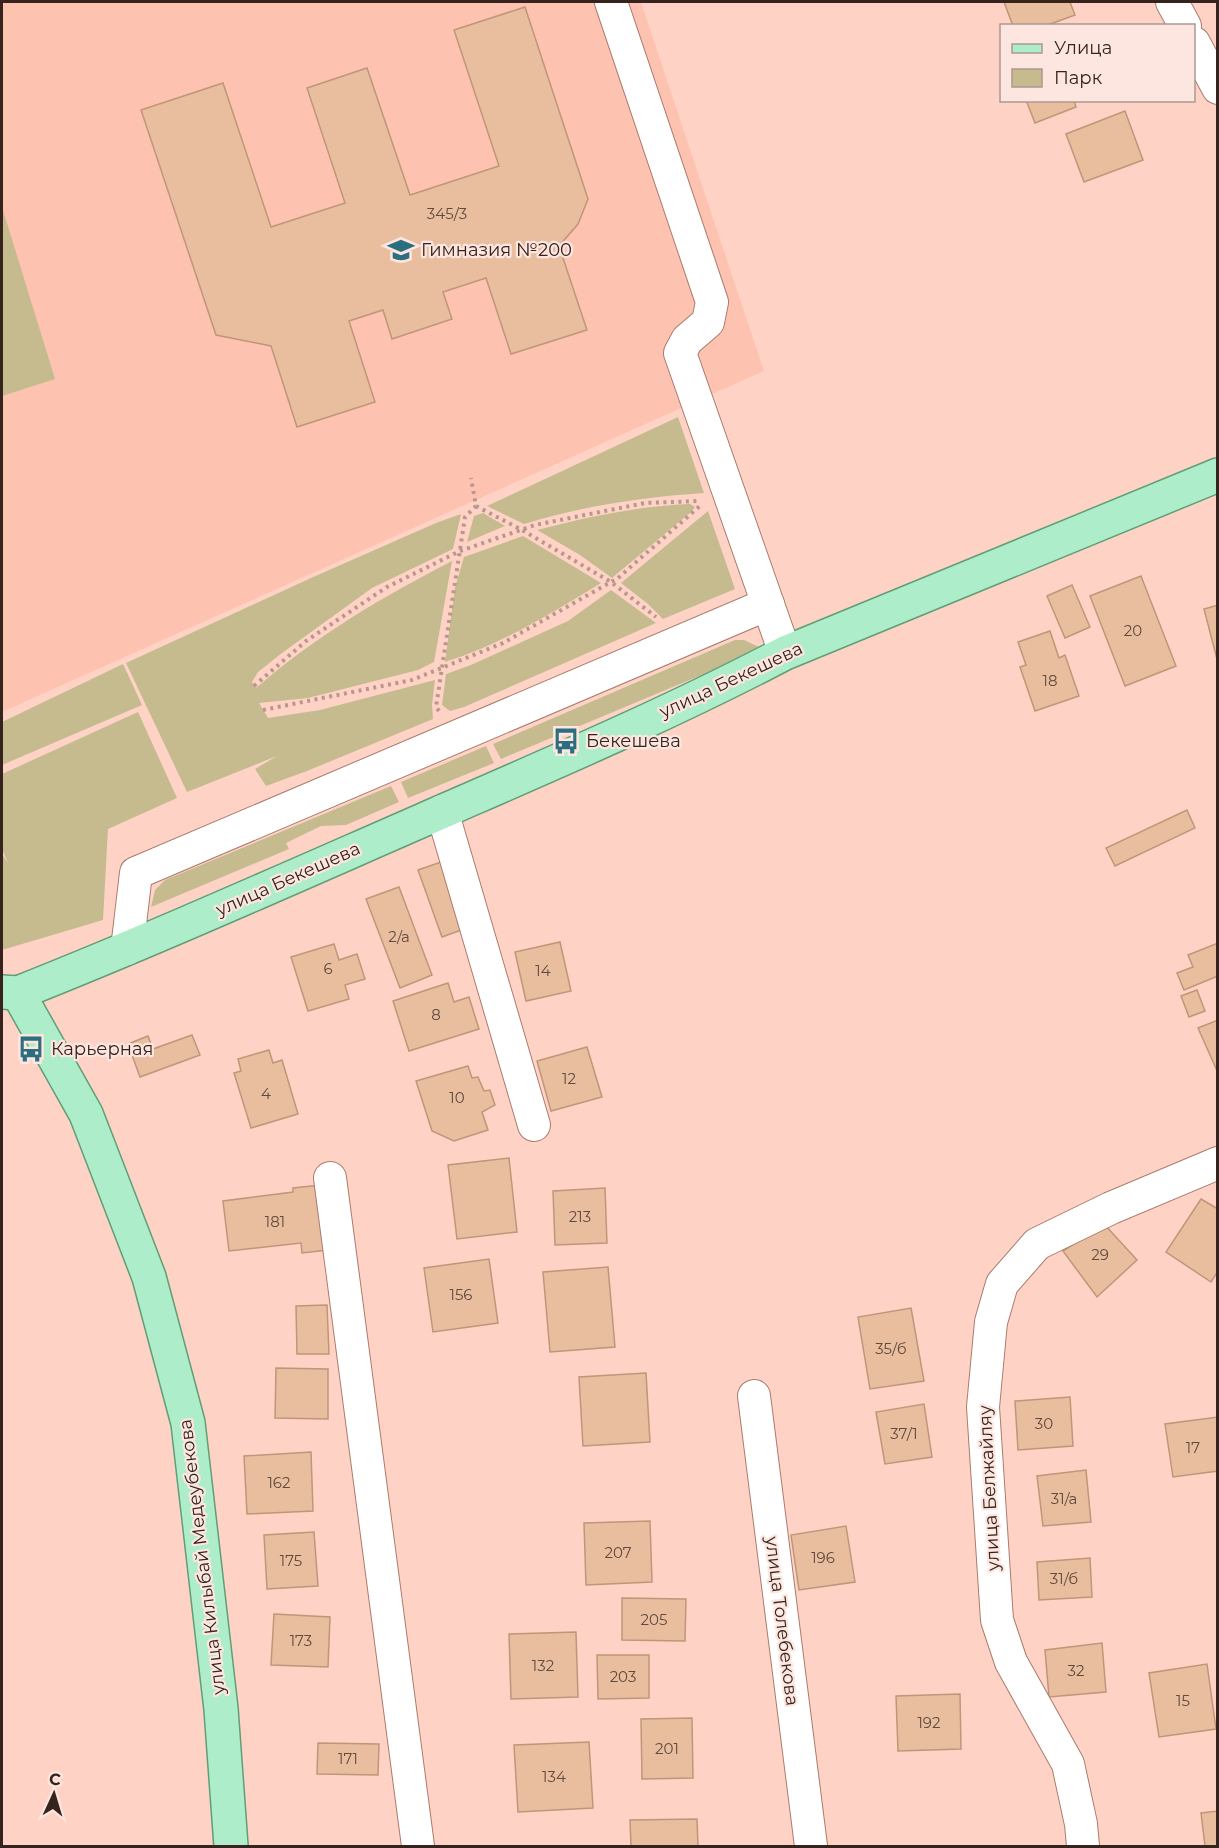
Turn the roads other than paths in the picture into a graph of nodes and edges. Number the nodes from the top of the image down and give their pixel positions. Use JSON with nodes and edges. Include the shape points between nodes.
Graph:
{"nodes":[{"id":1,"x":611,"y":2,"type":"edge"},
{"id":2,"x":1172,"y":2,"type":"edge"},
{"id":3,"x":1184,"y":24,"type":"edge"},
{"id":4,"x":1195,"y":45,"type":"edge"},
{"id":5,"x":1218,"y":88,"type":"edge"},
{"id":6,"x":1218,"y":475,"type":"edge"},
{"id":7,"x":768,"y":604,"type":"junction"},
{"id":8,"x":785,"y":653,"type":"junction"},
{"id":9,"x":442,"y":812,"type":"junction"},
{"id":10,"x":127,"y":950,"type":"junction"},
{"id":11,"x":10,"y":992,"type":"edge"},
{"id":12,"x":534,"y":1125,"type":"dead end"},
{"id":13,"x":1218,"y":1162,"type":"edge"},
{"id":14,"x":330,"y":1178,"type":"dead end"},
{"id":15,"x":754,"y":1396,"type":"dead end"},
{"id":16,"x":231,"y":1846,"type":"edge"},
{"id":17,"x":418,"y":1846,"type":"edge"},
{"id":18,"x":811,"y":1846,"type":"edge"},
{"id":19,"x":1083,"y":1846,"type":"edge"}],
"edges":[{"from":1,"to":7,"type":"street","via":[[712,302],[708,322],[687,340],[680,353]]},
{"from":2,"to":3,"type":"street"},
{"from":4,"to":5,"type":"street"},
{"from":6,"to":8,"type":"main road","name":"улица Бекешева"},
{"from":7,"to":8,"type":"street"},
{"from":7,"to":10,"type":"street","via":[[136,873]]},
{"from":8,"to":9,"type":"main road","name":"улица Бекешева"},
{"from":9,"to":10,"type":"main road","name":"улица Бекешева"},
{"from":9,"to":12,"type":"street"},
{"from":10,"to":11,"type":"main road","name":"улица Бекешева"},
{"from":11,"to":16,"type":"main road","name":"улица Килыбай Медеубекова","via":[[86,1114],[148,1277],[188,1423],[219,1698]]},
{"from":13,"to":19,"type":"street","name":"улица Белжайляу","via":[[1037,1244],[1002,1284],[991,1322],[983,1407],[997,1620],[1011,1662],[1068,1764]]},
{"from":14,"to":17,"type":"street"},
{"from":15,"to":18,"type":"street","name":"улица Толебекова"}]}
